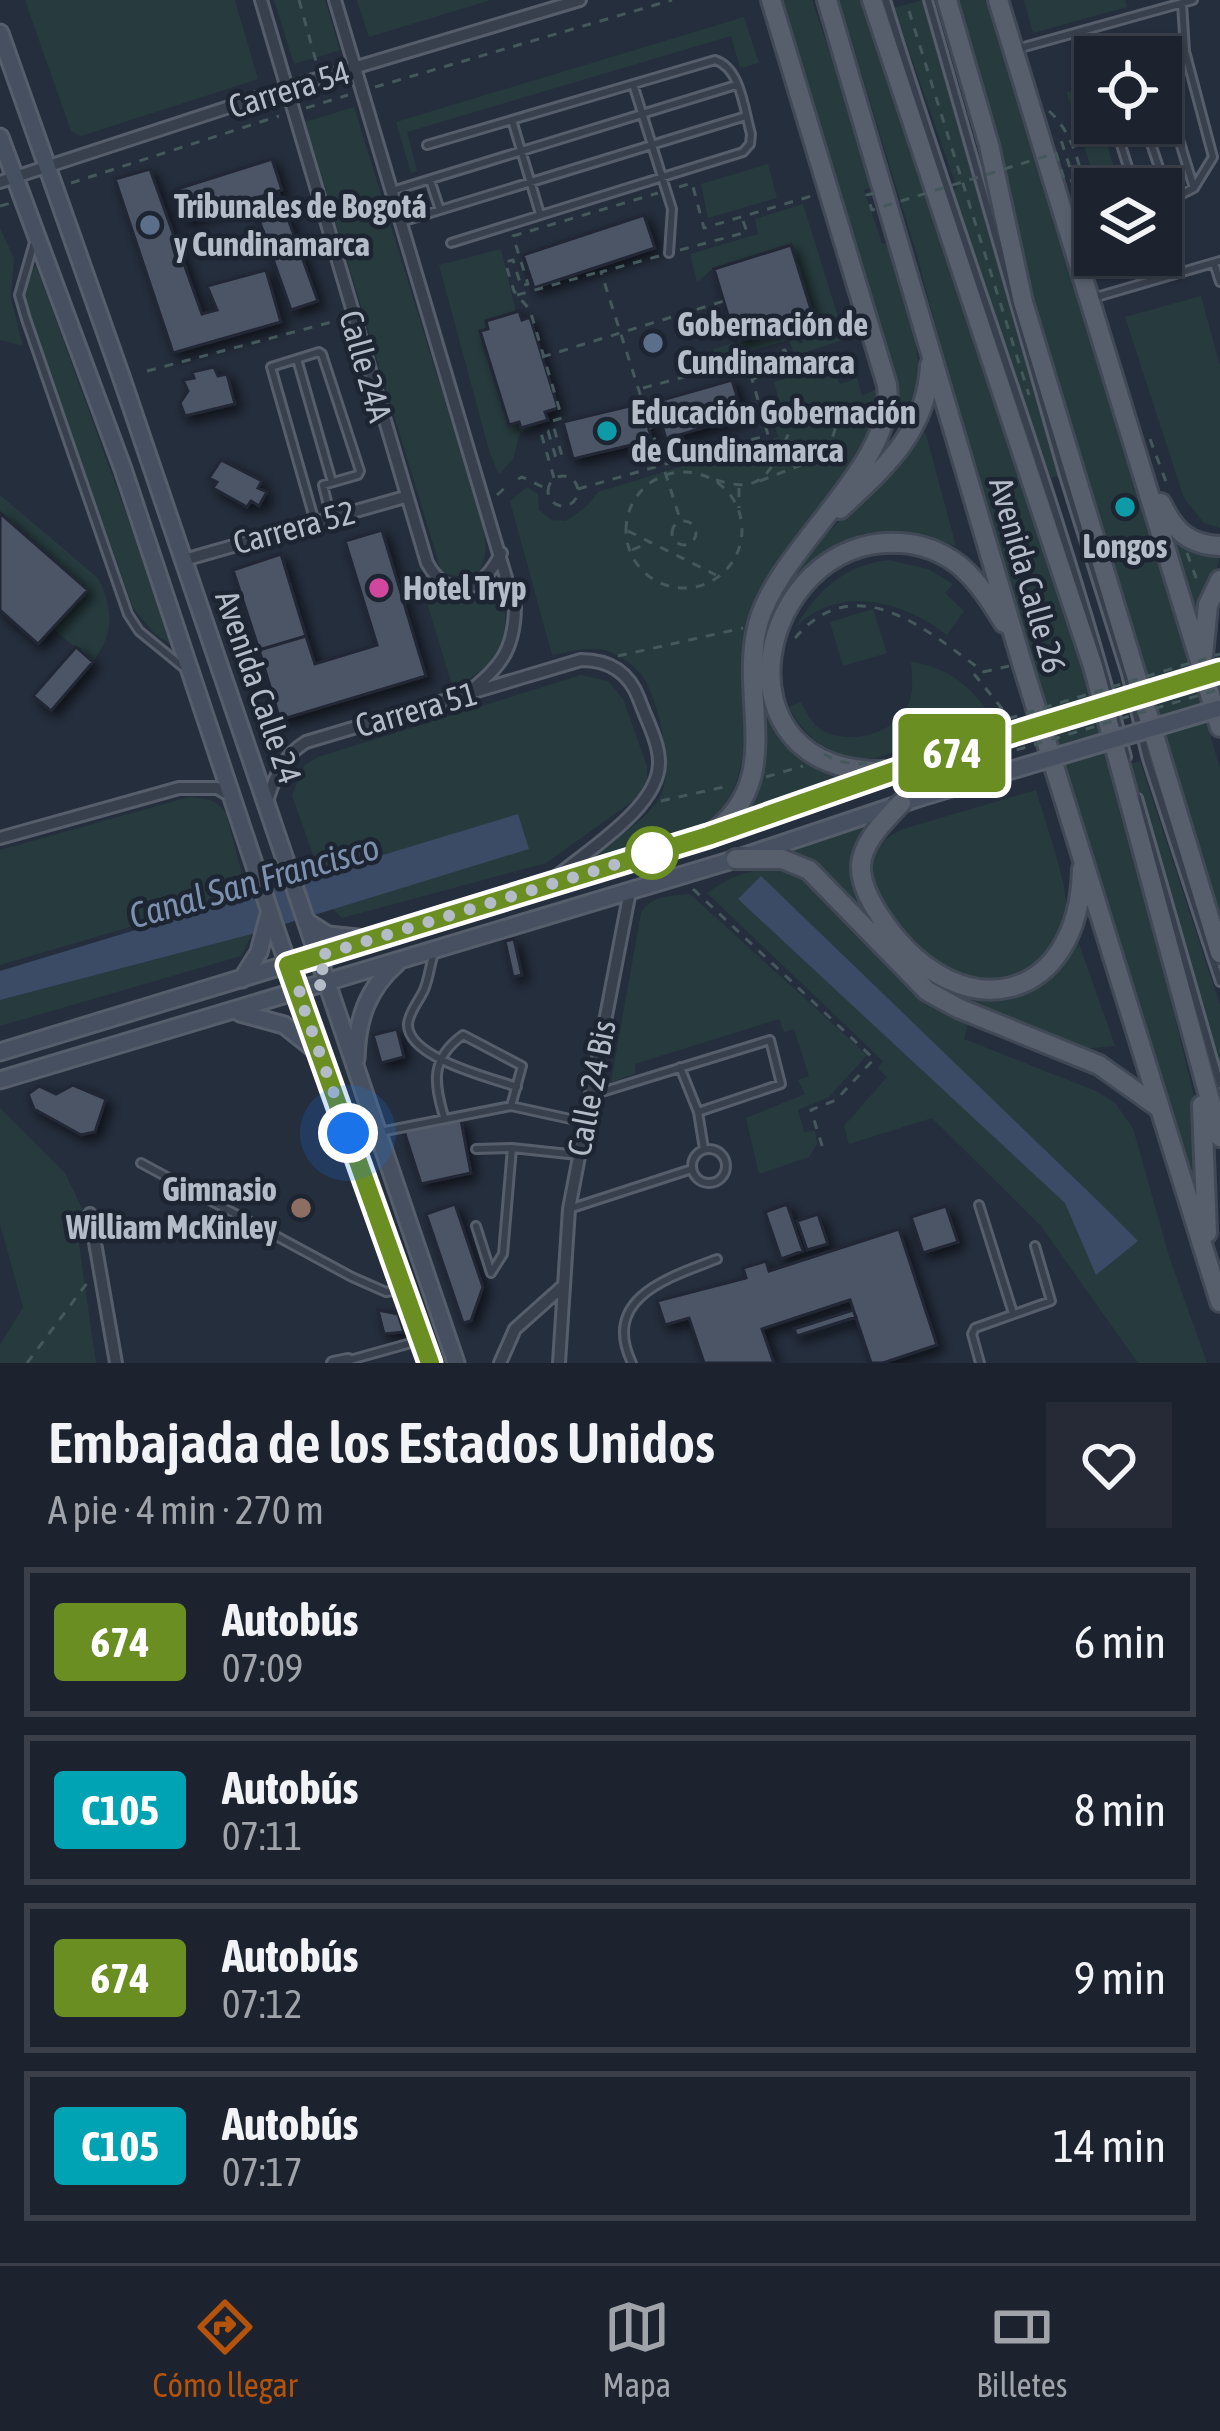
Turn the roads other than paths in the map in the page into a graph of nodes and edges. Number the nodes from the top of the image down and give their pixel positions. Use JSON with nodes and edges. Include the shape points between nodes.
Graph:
{"nodes":[{"id":1,"x":262,"y":0,"type":"edge"},
{"id":2,"x":335,"y":0,"type":"edge"},
{"id":3,"x":580,"y":0,"type":"edge"},
{"id":4,"x":771,"y":0,"type":"edge"},
{"id":5,"x":827,"y":0,"type":"edge"},
{"id":6,"x":872,"y":0,"type":"edge"},
{"id":7,"x":886,"y":0,"type":"edge"},
{"id":8,"x":928,"y":0,"type":"edge"},
{"id":9,"x":947,"y":0,"type":"edge"},
{"id":10,"x":998,"y":0,"type":"edge"},
{"id":11,"x":1193,"y":0,"type":"edge"},
{"id":12,"x":1146,"y":2,"type":"edge"},
{"id":13,"x":1182,"y":3,"type":"junction"},
{"id":14,"x":1149,"y":12,"type":"junction"},
{"id":15,"x":0,"y":33,"type":"edge"},
{"id":16,"x":1013,"y":50,"type":"junction"},
{"id":17,"x":354,"y":68,"type":"junction"},
{"id":18,"x":633,"y":84,"type":"junction"},
{"id":19,"x":736,"y":86,"type":"junction"},
{"id":20,"x":287,"y":88,"type":"junction"},
{"id":21,"x":642,"y":115,"type":"junction"},
{"id":22,"x":746,"y":116,"type":"junction"},
{"id":23,"x":512,"y":120,"type":"junction"},
{"id":24,"x":0,"y":137,"type":"edge"},
{"id":25,"x":1180,"y":144,"type":"edge"},
{"id":26,"x":427,"y":145,"type":"dead end"},
{"id":27,"x":651,"y":145,"type":"junction"},
{"id":28,"x":522,"y":152,"type":"junction"},
{"id":29,"x":47,"y":166,"type":"junction"},
{"id":30,"x":661,"y":178,"type":"junction"},
{"id":31,"x":7,"y":180,"type":"edge"},
{"id":32,"x":430,"y":180,"type":"junction"},
{"id":33,"x":530,"y":182,"type":"junction"},
{"id":34,"x":1194,"y":188,"type":"junction"},
{"id":35,"x":392,"y":191,"type":"junction"},
{"id":36,"x":1182,"y":194,"type":"edge"},
{"id":37,"x":1074,"y":208,"type":"edge"},
{"id":38,"x":440,"y":210,"type":"junction"},
{"id":39,"x":540,"y":215,"type":"junction"},
{"id":40,"x":401,"y":222,"type":"junction"},
{"id":41,"x":36,"y":236,"type":"junction"},
{"id":42,"x":452,"y":243,"type":"dead end"},
{"id":43,"x":669,"y":254,"type":"road end"},
{"id":44,"x":1217,"y":262,"type":"edge"},
{"id":45,"x":1088,"y":276,"type":"edge"},
{"id":46,"x":1220,"y":282,"type":"edge"},
{"id":47,"x":1090,"y":299,"type":"junction"},
{"id":48,"x":930,"y":348,"type":"junction"},
{"id":49,"x":296,"y":358,"type":"junction"},
{"id":50,"x":1138,"y":454,"type":"junction"},
{"id":51,"x":327,"y":483,"type":"junction"},
{"id":52,"x":306,"y":488,"type":"junction"},
{"id":53,"x":404,"y":497,"type":"junction"},
{"id":54,"x":331,"y":518,"type":"junction"},
{"id":55,"x":315,"y":522,"type":"junction"},
{"id":56,"x":806,"y":542,"type":"junction"},
{"id":57,"x":1220,"y":545,"type":"edge"},
{"id":58,"x":501,"y":553,"type":"junction"},
{"id":59,"x":184,"y":560,"type":"junction"},
{"id":60,"x":1220,"y":580,"type":"edge"},
{"id":61,"x":1016,"y":639,"type":"junction"},
{"id":62,"x":1211,"y":669,"type":"edge"},
{"id":63,"x":192,"y":675,"type":"junction"},
{"id":64,"x":467,"y":694,"type":"junction"},
{"id":65,"x":1220,"y":708,"type":"edge"},
{"id":66,"x":1220,"y":727,"type":"edge"},
{"id":67,"x":897,"y":787,"type":"junction"},
{"id":68,"x":232,"y":797,"type":"junction"},
{"id":69,"x":266,"y":804,"type":"junction"},
{"id":70,"x":708,"y":836,"type":"junction"},
{"id":71,"x":0,"y":838,"type":"edge"},
{"id":72,"x":1082,"y":852,"type":"junction"},
{"id":73,"x":736,"y":859,"type":"junction"},
{"id":74,"x":546,"y":886,"type":"junction"},
{"id":75,"x":630,"y":891,"type":"junction"},
{"id":76,"x":270,"y":911,"type":"junction"},
{"id":77,"x":306,"y":921,"type":"junction"},
{"id":78,"x":373,"y":938,"type":"junction"},
{"id":79,"x":435,"y":950,"type":"junction"},
{"id":80,"x":1220,"y":953,"type":"edge"},
{"id":81,"x":318,"y":956,"type":"junction"},
{"id":82,"x":400,"y":961,"type":"junction"},
{"id":83,"x":288,"y":965,"type":"junction"},
{"id":84,"x":242,"y":979,"type":"junction"},
{"id":85,"x":1220,"y":982,"type":"edge"},
{"id":86,"x":327,"y":983,"type":"junction"},
{"id":87,"x":298,"y":992,"type":"junction"},
{"id":88,"x":231,"y":1012,"type":"junction"},
{"id":89,"x":2,"y":1051,"type":"edge"},
{"id":90,"x":1194,"y":1053,"type":"junction"},
{"id":91,"x":320,"y":1055,"type":"junction"},
{"id":92,"x":442,"y":1060,"type":"junction"},
{"id":93,"x":680,"y":1067,"type":"junction"},
{"id":94,"x":357,"y":1073,"type":"junction"},
{"id":95,"x":0,"y":1080,"type":"edge"},
{"id":96,"x":1220,"y":1084,"type":"edge"},
{"id":97,"x":517,"y":1087,"type":"junction"},
{"id":98,"x":590,"y":1095,"type":"junction"},
{"id":99,"x":511,"y":1106,"type":"junction"},
{"id":100,"x":1161,"y":1110,"type":"junction"},
{"id":101,"x":698,"y":1112,"type":"junction"},
{"id":102,"x":444,"y":1117,"type":"junction"},
{"id":103,"x":584,"y":1122,"type":"junction"},
{"id":104,"x":376,"y":1133,"type":"junction"},
{"id":105,"x":1220,"y":1137,"type":"edge"},
{"id":106,"x":512,"y":1148,"type":"junction"},
{"id":107,"x":476,"y":1149,"type":"dead end"},
{"id":108,"x":704,"y":1149,"type":"junction"},
{"id":109,"x":578,"y":1155,"type":"junction"},
{"id":110,"x":141,"y":1163,"type":"dead end"},
{"id":111,"x":692,"y":1169,"type":"junction"},
{"id":112,"x":979,"y":1205,"type":"dead end"},
{"id":113,"x":569,"y":1209,"type":"junction"},
{"id":114,"x":90,"y":1214,"type":"dead end"},
{"id":115,"x":476,"y":1226,"type":"dead end"},
{"id":116,"x":1034,"y":1246,"type":"dead end"},
{"id":117,"x":718,"y":1259,"type":"dead end"},
{"id":118,"x":562,"y":1286,"type":"junction"},
{"id":119,"x":404,"y":1289,"type":"junction"},
{"id":120,"x":1219,"y":1300,"type":"edge"},
{"id":121,"x":1012,"y":1312,"type":"junction"},
{"id":122,"x":422,"y":1340,"type":"junction"},
{"id":123,"x":348,"y":1360,"type":"edge"},
{"id":124,"x":116,"y":1363,"type":"edge"},
{"id":125,"x":333,"y":1363,"type":"edge"},
{"id":126,"x":430,"y":1363,"type":"edge"},
{"id":127,"x":456,"y":1363,"type":"edge"},
{"id":128,"x":500,"y":1363,"type":"edge"},
{"id":129,"x":559,"y":1363,"type":"edge"},
{"id":130,"x":632,"y":1363,"type":"edge"},
{"id":131,"x":980,"y":1363,"type":"edge"}],
"edges":[{"from":1,"to":20,"type":"street","name":"Calle 24A"},
{"from":2,"to":17,"type":"street"},
{"from":3,"to":17,"type":"street","name":"Carrera 54"},
{"from":4,"to":56,"type":"main road","via":[[889,395],[866,458]]},
{"from":5,"to":48,"type":"main road","name":"Avenida Calle 26"},
{"from":6,"to":90,"type":"main road","name":"Avenida Calle 26","via":[[1086,645]]},
{"from":7,"to":96,"type":"lane","via":[[1100,654]]},
{"from":8,"to":85,"type":"lane","via":[[1147,759]]},
{"from":9,"to":80,"type":"main road","via":[[1030,325]]},
{"from":10,"to":16,"type":"main road"},
{"from":11,"to":13,"type":"lane"},
{"from":12,"to":14,"type":"lane"},
{"from":13,"to":14,"type":"lane"},
{"from":13,"to":34,"type":"lane","via":[[1185,50],[1214,157]]},
{"from":14,"to":16,"type":"lane"},
{"from":15,"to":29,"type":"main road","name":"Avenida Calle 24"},
{"from":16,"to":37,"type":"main road"},
{"from":17,"to":20,"type":"street","name":"Carrera 54"},
{"from":17,"to":35,"type":"street"},
{"from":18,"to":19,"type":"lane","via":[[715,60],[730,67]]},
{"from":18,"to":21,"type":"lane"},
{"from":18,"to":23,"type":"lane"},
{"from":19,"to":21,"type":"lane"},
{"from":19,"to":22,"type":"lane"},
{"from":20,"to":29,"type":"street","name":"Carrera 54"},
{"from":20,"to":53,"type":"street","name":"Calle 24A"},
{"from":21,"to":27,"type":"lane"},
{"from":21,"to":28,"type":"lane"},
{"from":22,"to":27,"type":"lane"},
{"from":22,"to":30,"type":"lane","via":[[752,139],[743,152]]},
{"from":23,"to":26,"type":"lane"},
{"from":23,"to":28,"type":"lane"},
{"from":24,"to":31,"type":"main road","name":"Avenida Calle 24"},
{"from":25,"to":34,"type":"lane"},
{"from":27,"to":30,"type":"lane"},
{"from":27,"to":33,"type":"lane"},
{"from":28,"to":32,"type":"lane"},
{"from":28,"to":33,"type":"lane"},
{"from":29,"to":31,"type":"street","name":"Carrera 54"},
{"from":29,"to":59,"type":"main road","name":"Avenida Calle 24"},
{"from":30,"to":39,"type":"lane"},
{"from":30,"to":43,"type":"lane","via":[[673,214]]},
{"from":31,"to":41,"type":"main road","name":"Avenida Calle 24"},
{"from":32,"to":35,"type":"lane"},
{"from":32,"to":38,"type":"lane"},
{"from":33,"to":38,"type":"lane"},
{"from":33,"to":39,"type":"lane"},
{"from":34,"to":36,"type":"lane"},
{"from":35,"to":40,"type":"street"},
{"from":38,"to":40,"type":"lane"},
{"from":39,"to":42,"type":"lane"},
{"from":40,"to":58,"type":"street"},
{"from":41,"to":63,"type":"main road","name":"Avenida Calle 24"},
{"from":41,"to":63,"type":"lane","via":[[19,295],[128,614]]},
{"from":44,"to":46,"type":"lane"},
{"from":44,"to":47,"type":"lane"},
{"from":45,"to":47,"type":"main road"},
{"from":47,"to":50,"type":"main road"},
{"from":48,"to":56,"type":"main road","via":[[927,392],[905,445]]},
{"from":48,"to":61,"type":"main road","name":"Avenida Calle 26"},
{"from":49,"to":51,"type":"lane"},
{"from":49,"to":51,"type":"lane","via":[[322,354],[360,471]]},
{"from":49,"to":52,"type":"lane","via":[[271,367]]},
{"from":50,"to":57,"type":"main road","via":[[1171,522],[1187,538]]},
{"from":50,"to":62,"type":"main road"},
{"from":51,"to":52,"type":"lane"},
{"from":51,"to":54,"type":"lane"},
{"from":52,"to":55,"type":"lane"},
{"from":53,"to":54,"type":"street","name":"Carrera 52"},
{"from":53,"to":58,"type":"street","name":"Calle 24A","via":[[427,563],[446,585],[482,584]]},
{"from":54,"to":55,"type":"street","name":"Carrera 52"},
{"from":55,"to":59,"type":"street","name":"Carrera 52"},
{"from":56,"to":70,"type":"main road","via":[[758,625],[751,781],[735,815]]},
{"from":58,"to":64,"type":"street","via":[[515,608],[512,638],[499,667]]},
{"from":59,"to":69,"type":"main road","name":"Avenida Calle 24"},
{"from":60,"to":62,"type":"main road","via":[[1208,605]]},
{"from":61,"to":67,"type":"main road","via":[[960,566],[908,543],[837,557],[801,588],[771,656],[785,729],[803,750]]},
{"from":61,"to":72,"type":"main road","name":"Avenida Calle 26"},
{"from":62,"to":66,"type":"main road"},
{"from":62,"to":67,"type":"main road","bridge":true,"via":[[911,759]]},
{"from":63,"to":68,"type":"main road","name":"Avenida Calle 24"},
{"from":64,"to":69,"type":"street","name":"Carrera 51","via":[[306,742],[276,773]]},
{"from":64,"to":74,"type":"street","name":"Carrera 51","via":[[581,660],[614,666],[635,688],[658,752],[654,790]]},
{"from":65,"to":67,"type":"main road","bridge":true,"via":[[921,797]]},
{"from":67,"to":70,"type":"main road"},
{"from":67,"to":72,"type":"main road","via":[[865,848],[862,880],[915,961],[963,987],[1022,982],[1059,955],[1077,919]]},
{"from":67,"to":73,"type":"main road"},
{"from":68,"to":71,"type":"street","via":[[218,788],[179,788]]},
{"from":68,"to":76,"type":"main road","name":"Avenida Calle 24"},
{"from":69,"to":77,"type":"main road","name":"Avenida Calle 24"},
{"from":70,"to":74,"type":"main road"},
{"from":72,"to":100,"type":"main road","name":"Avenida Calle 26"},
{"from":73,"to":75,"type":"main road"},
{"from":73,"to":100,"type":"main road","via":[[782,859],[809,870],[927,991],[1099,1065]]},
{"from":74,"to":78,"type":"main road"},
{"from":75,"to":79,"type":"main road"},
{"from":75,"to":98,"type":"street","name":"Calle 24 Bis"},
{"from":76,"to":83,"type":"main road","name":"Avenida Calle 24"},
{"from":76,"to":84,"type":"main road"},
{"from":77,"to":78,"type":"main road","via":[[338,938]]},
{"from":77,"to":81,"type":"main road","name":"Avenida Calle 24"},
{"from":78,"to":81,"type":"main road"},
{"from":79,"to":82,"type":"main road"},
{"from":79,"to":92,"type":"lane","via":[[408,1030]]},
{"from":81,"to":83,"type":"main road"},
{"from":81,"to":86,"type":"main road","name":"Avenida Calle 24"},
{"from":82,"to":86,"type":"main road"},
{"from":82,"to":94,"type":"main road","via":[[364,1006]]},
{"from":83,"to":84,"type":"main road"},
{"from":83,"to":87,"type":"main road","name":"Avenida Calle 24"},
{"from":84,"to":89,"type":"main road"},
{"from":86,"to":87,"type":"main road"},
{"from":86,"to":94,"type":"main road","name":"Avenida Calle 24"},
{"from":87,"to":88,"type":"main road"},
{"from":87,"to":91,"type":"main road","name":"Avenida Calle 24"},
{"from":88,"to":91,"type":"main road","via":[[284,1025]]},
{"from":88,"to":95,"type":"main road"},
{"from":90,"to":105,"type":"main road","name":"Avenida Calle 26"},
{"from":90,"to":120,"type":"main road"},
{"from":91,"to":119,"type":"main road","name":"Avenida Calle 24"},
{"from":92,"to":97,"type":"lane"},
{"from":92,"to":97,"type":"lane","via":[[463,1035],[523,1066]]},
{"from":92,"to":102,"type":"lane","via":[[434,1081]]},
{"from":93,"to":98,"type":"lane"},
{"from":93,"to":101,"type":"lane"},
{"from":93,"to":101,"type":"lane","via":[[771,1042],[782,1084]]},
{"from":94,"to":104,"type":"main road","name":"Avenida Calle 24"},
{"from":97,"to":99,"type":"lane"},
{"from":98,"to":103,"type":"street","name":"Calle 24 Bis"},
{"from":99,"to":102,"type":"lane"},
{"from":99,"to":103,"type":"lane"},
{"from":100,"to":120,"type":"main road","name":"Avenida Calle 26"},
{"from":101,"to":108,"type":"lane"},
{"from":102,"to":104,"type":"lane"},
{"from":103,"to":109,"type":"street","name":"Calle 24 Bis"},
{"from":104,"to":127,"type":"main road","name":"Avenida Calle 24"},
{"from":106,"to":107,"type":"lane"},
{"from":106,"to":109,"type":"lane"},
{"from":106,"to":115,"type":"lane","via":[[503,1254],[491,1273]]},
{"from":108,"to":111,"type":"lane"},
{"from":108,"to":111,"type":"lane","via":[[722,1155],[723,1174],[706,1182]]},
{"from":109,"to":113,"type":"street","name":"Calle 24 Bis"},
{"from":110,"to":119,"type":"lane","via":[[352,1277],[386,1292]]},
{"from":111,"to":113,"type":"lane"},
{"from":112,"to":121,"type":"lane"},
{"from":113,"to":118,"type":"street","name":"Calle 24 Bis"},
{"from":114,"to":124,"type":"street"},
{"from":116,"to":121,"type":"lane","via":[[1051,1300]]},
{"from":117,"to":130,"type":"lane","via":[[655,1283],[635,1301],[625,1323]]},
{"from":118,"to":128,"type":"street","via":[[515,1329]]},
{"from":118,"to":129,"type":"street","name":"Calle 24 Bis"},
{"from":119,"to":122,"type":"main road","name":"Avenida Calle 24"},
{"from":121,"to":131,"type":"lane","via":[[973,1330]]},
{"from":122,"to":123,"type":"lane"},
{"from":122,"to":126,"type":"main road","name":"Avenida Calle 24"},
{"from":123,"to":125,"type":"street"}]}
